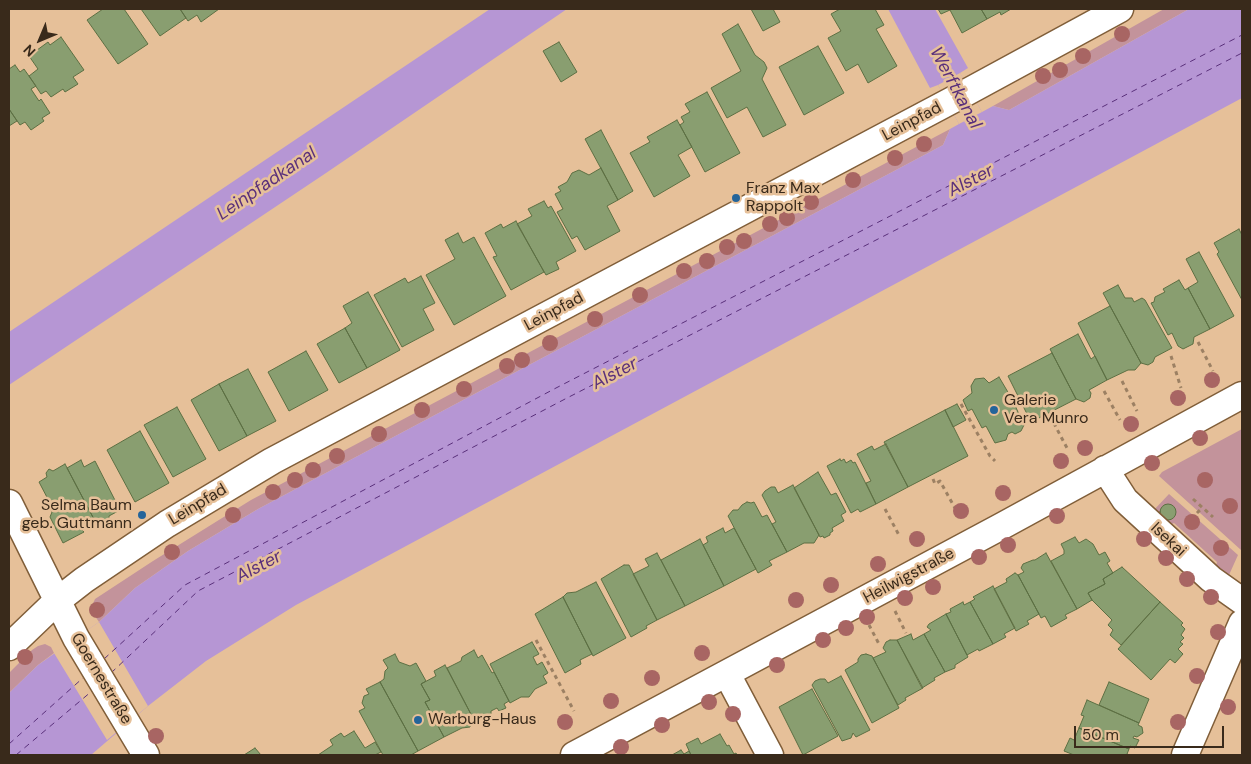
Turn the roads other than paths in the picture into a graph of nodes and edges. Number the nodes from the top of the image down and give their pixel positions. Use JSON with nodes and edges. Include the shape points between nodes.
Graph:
{"nodes":[{"id":1,"x":1120,"y":9,"type":"edge"},
{"id":2,"x":1242,"y":395,"type":"edge"},
{"id":3,"x":1105,"y":469,"type":"junction"},
{"id":4,"x":9,"y":503,"type":"edge"},
{"id":5,"x":57,"y":601,"type":"junction"},
{"id":6,"x":1242,"y":601,"type":"edge"},
{"id":7,"x":1242,"y":623,"type":"edge"},
{"id":8,"x":9,"y":647,"type":"edge"},
{"id":9,"x":727,"y":674,"type":"junction"},
{"id":10,"x":146,"y":755,"type":"edge"},
{"id":11,"x":574,"y":755,"type":"edge"},
{"id":12,"x":770,"y":755,"type":"edge"},
{"id":13,"x":1185,"y":755,"type":"edge"}],
"edges":[{"from":1,"to":5,"type":"street","name":"Leinpfad","via":[[272,461],[167,524]]},
{"from":2,"to":3,"type":"street","name":"Heilwigstraße"},
{"from":3,"to":6,"type":"street","name":"Isekai","via":[[1125,500],[1211,579]]},
{"from":3,"to":9,"type":"street","name":"Heilwigstraße"},
{"from":4,"to":5,"type":"street","name":"Goernestraße"},
{"from":5,"to":8,"type":"street","name":"Leinpfad"},
{"from":5,"to":10,"type":"street","name":"Goernestraße"},
{"from":7,"to":13,"type":"street"},
{"from":9,"to":11,"type":"street","name":"Heilwigstraße"},
{"from":9,"to":12,"type":"street"}]}
